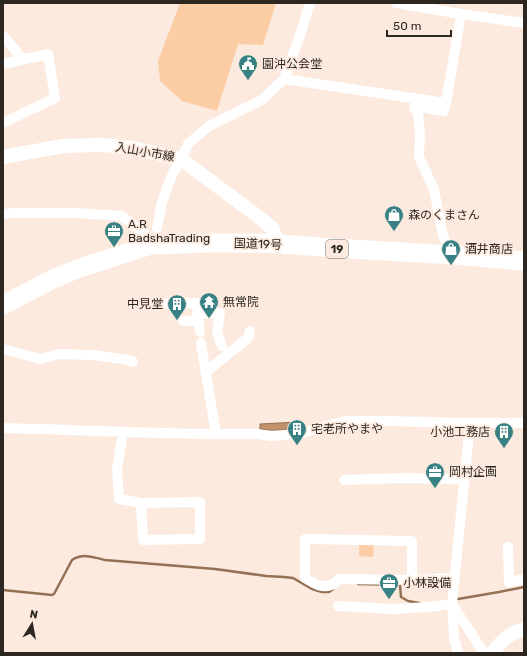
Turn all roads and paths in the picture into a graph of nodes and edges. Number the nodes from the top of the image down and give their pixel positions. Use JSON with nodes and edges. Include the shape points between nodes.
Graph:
{"nodes":[{"id":1,"x":310,"y":3,"type":"edge"},
{"id":2,"x":400,"y":3,"type":"edge"},
{"id":3,"x":461,"y":14,"type":"junction"},
{"id":4,"x":524,"y":23,"type":"edge"},
{"id":5,"x":3,"y":36,"type":"edge"},
{"id":6,"x":23,"y":59,"type":"junction"},
{"id":7,"x":3,"y":64,"type":"edge"},
{"id":8,"x":284,"y":79,"type":"junction"},
{"id":9,"x":446,"y":103,"type":"junction"},
{"id":10,"x":3,"y":123,"type":"edge"},
{"id":11,"x":3,"y":156,"type":"edge"},
{"id":12,"x":181,"y":159,"type":"junction"},
{"id":13,"x":3,"y":214,"type":"edge"},
{"id":14,"x":157,"y":228,"type":"dead end"},
{"id":15,"x":277,"y":244,"type":"junction"},
{"id":16,"x":150,"y":245,"type":"junction"},
{"id":17,"x":454,"y":255,"type":"junction"},
{"id":18,"x":524,"y":261,"type":"edge"},
{"id":19,"x":148,"y":304,"type":"dead end"},
{"id":20,"x":3,"y":305,"type":"edge"},
{"id":21,"x":198,"y":317,"type":"junction"},
{"id":22,"x":183,"y":321,"type":"dead end"},
{"id":23,"x":250,"y":331,"type":"dead end"},
{"id":24,"x":200,"y":332,"type":"dead end"},
{"id":25,"x":201,"y":343,"type":"dead end"},
{"id":26,"x":222,"y":346,"type":"dead end"},
{"id":27,"x":3,"y":349,"type":"edge"},
{"id":28,"x":133,"y":362,"type":"dead end"},
{"id":29,"x":206,"y":372,"type":"junction"},
{"id":30,"x":470,"y":423,"type":"junction"},
{"id":31,"x":524,"y":423,"type":"edge"},
{"id":32,"x":3,"y":428,"type":"edge"},
{"id":33,"x":123,"y":432,"type":"junction"},
{"id":34,"x":216,"y":434,"type":"junction"},
{"id":35,"x":465,"y":479,"type":"junction"},
{"id":36,"x":344,"y":480,"type":"dead end"},
{"id":37,"x":141,"y":503,"type":"junction"},
{"id":38,"x":508,"y":547,"type":"dead end"},
{"id":39,"x":455,"y":578,"type":"junction"},
{"id":40,"x":524,"y":579,"type":"edge"},
{"id":41,"x":412,"y":580,"type":"junction"},
{"id":42,"x":452,"y":604,"type":"junction"},
{"id":43,"x":338,"y":606,"type":"dead end"},
{"id":44,"x":524,"y":629,"type":"edge"},
{"id":45,"x":458,"y":653,"type":"edge"},
{"id":46,"x":484,"y":653,"type":"edge"},
{"id":47,"x":493,"y":653,"type":"edge"}],
"edges":[{"from":1,"to":8,"type":"street"},
{"from":2,"to":3,"type":"street"},
{"from":3,"to":4,"type":"street"},
{"from":3,"to":9,"type":"street"},
{"from":5,"to":6,"type":"street"},
{"from":6,"to":7,"type":"street"},
{"from":6,"to":10,"type":"street","via":[[48,54],[55,98]]},
{"from":8,"to":9,"type":"street"},
{"from":8,"to":12,"type":"street","via":[[262,100],[210,126],[188,144]]},
{"from":9,"to":17,"type":"street","via":[[444,111],[414,108],[418,113],[419,157],[434,189],[443,236]]},
{"from":11,"to":12,"type":"main road","name":"入山小市線","via":[[63,146],[104,145],[133,148]]},
{"from":12,"to":14,"type":"street","via":[[162,202]]},
{"from":12,"to":15,"type":"main road","name":"入山小市線","via":[[260,218],[272,229]]},
{"from":13,"to":16,"type":"street","via":[[69,213],[121,216],[149,238]]},
{"from":15,"to":16,"type":"highway","name":"国道19号","number":"19"},
{"from":15,"to":17,"type":"highway","name":"国道19号","number":"19"},
{"from":16,"to":20,"type":"highway","name":"国道19号","number":"19","via":[[53,279]]},
{"from":17,"to":18,"type":"highway","name":"国道19号","number":"19"},
{"from":19,"to":21,"type":"street","via":[[196,303]]},
{"from":21,"to":22,"type":"street"},
{"from":21,"to":24,"type":"street"},
{"from":21,"to":26,"type":"street","via":[[220,313],[217,332]]},
{"from":23,"to":29,"type":"street","via":[[248,338]]},
{"from":25,"to":29,"type":"street"},
{"from":27,"to":28,"type":"street","via":[[40,359],[60,354],[94,355]]},
{"from":29,"to":34,"type":"street"},
{"from":30,"to":31,"type":"street"},
{"from":30,"to":34,"type":"street","via":[[345,422],[300,434]]},
{"from":30,"to":35,"type":"street"},
{"from":32,"to":33,"type":"street"},
{"from":33,"to":34,"type":"street"},
{"from":33,"to":37,"type":"street","via":[[117,469],[119,499]]},
{"from":35,"to":36,"type":"street"},
{"from":35,"to":39,"type":"street"},
{"from":37,"to":37,"type":"street","via":[[200,502],[200,538],[143,540]]},
{"from":38,"to":40,"type":"street","via":[[509,582]]},
{"from":39,"to":41,"type":"street"},
{"from":39,"to":42,"type":"street"},
{"from":41,"to":41,"type":"street","via":[[339,579],[331,585],[314,584],[305,578],[305,539],[412,541]]},
{"from":42,"to":43,"type":"street","via":[[393,610]]},
{"from":42,"to":45,"type":"street","via":[[454,637]]},
{"from":42,"to":46,"type":"street"},
{"from":44,"to":47,"type":"main road","via":[[508,637]]}]}
